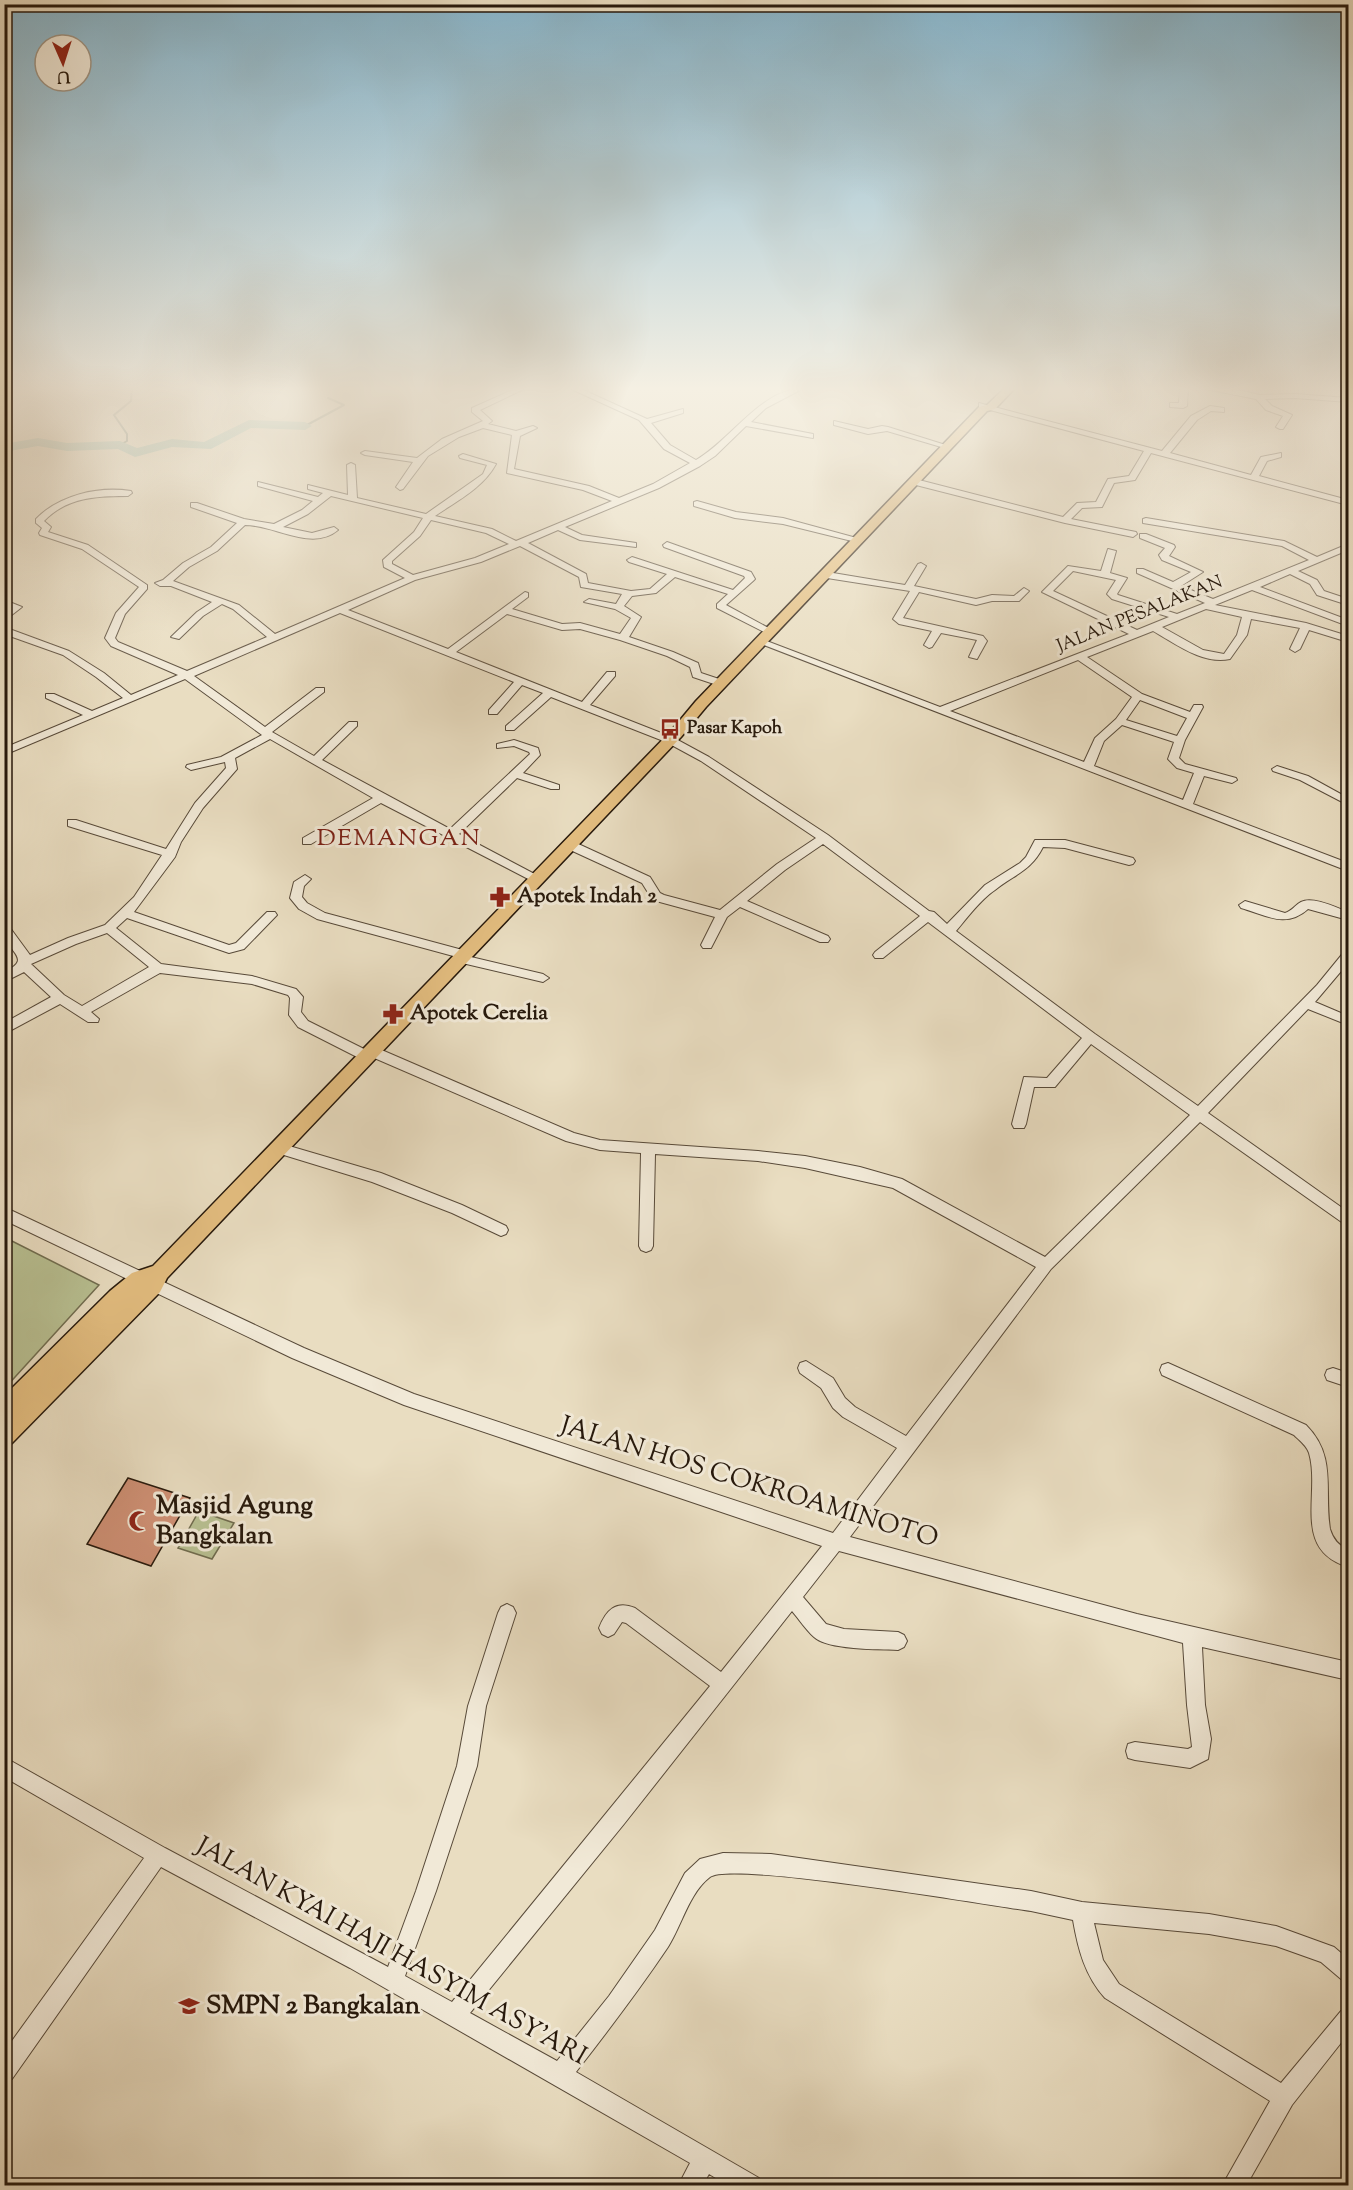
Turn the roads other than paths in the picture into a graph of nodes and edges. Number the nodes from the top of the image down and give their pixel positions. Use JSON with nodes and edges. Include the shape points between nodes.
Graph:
{"nodes":[{"id":1,"x":283,"y":490,"type":"edge"},
{"id":2,"x":323,"y":490,"type":"edge"},
{"id":3,"x":351,"y":490,"type":"edge"},
{"id":4,"x":467,"y":490,"type":"edge"},
{"id":5,"x":592,"y":490,"type":"edge"},
{"id":6,"x":646,"y":490,"type":"edge"},
{"id":7,"x":907,"y":490,"type":"edge"},
{"id":8,"x":947,"y":490,"type":"edge"},
{"id":9,"x":1106,"y":490,"type":"edge"},
{"id":10,"x":1302,"y":490,"type":"edge"},
{"id":11,"x":330,"y":492,"type":"junction"},
{"id":12,"x":128,"y":493,"type":"dead end"},
{"id":13,"x":352,"y":500,"type":"junction"},
{"id":14,"x":321,"y":501,"type":"junction"},
{"id":15,"x":619,"y":501,"type":"junction"},
{"id":16,"x":1348,"y":503,"type":"edge"},
{"id":17,"x":698,"y":504,"type":"dead end"},
{"id":18,"x":194,"y":505,"type":"dead end"},
{"id":19,"x":429,"y":516,"type":"junction"},
{"id":20,"x":1065,"y":520,"type":"junction"},
{"id":21,"x":1146,"y":521,"type":"dead end"},
{"id":22,"x":243,"y":522,"type":"junction"},
{"id":23,"x":276,"y":527,"type":"junction"},
{"id":24,"x":558,"y":527,"type":"junction"},
{"id":25,"x":333,"y":530,"type":"dead end"},
{"id":26,"x":860,"y":540,"type":"junction"},
{"id":27,"x":518,"y":543,"type":"junction"},
{"id":28,"x":633,"y":545,"type":"dead end"},
{"id":29,"x":667,"y":545,"type":"dead end"},
{"id":30,"x":1348,"y":547,"type":"edge"},
{"id":31,"x":1111,"y":551,"type":"dead end"},
{"id":32,"x":632,"y":560,"type":"dead end"},
{"id":33,"x":1316,"y":560,"type":"junction"},
{"id":34,"x":921,"y":566,"type":"dead end"},
{"id":35,"x":1140,"y":571,"type":"dead end"},
{"id":36,"x":1291,"y":572,"type":"junction"},
{"id":37,"x":674,"y":573,"type":"junction"},
{"id":38,"x":1105,"y":574,"type":"junction"},
{"id":39,"x":827,"y":575,"type":"junction"},
{"id":40,"x":412,"y":578,"type":"junction"},
{"id":41,"x":165,"y":583,"type":"junction"},
{"id":42,"x":1174,"y":585,"type":"junction"},
{"id":43,"x":144,"y":587,"type":"junction"},
{"id":44,"x":1253,"y":587,"type":"junction"},
{"id":45,"x":912,"y":588,"type":"junction"},
{"id":46,"x":1024,"y":591,"type":"dead end"},
{"id":47,"x":734,"y":593,"type":"junction"},
{"id":48,"x":628,"y":594,"type":"junction"},
{"id":49,"x":525,"y":595,"type":"dead end"},
{"id":50,"x":218,"y":601,"type":"junction"},
{"id":51,"x":589,"y":602,"type":"dead end"},
{"id":52,"x":1348,"y":602,"type":"edge"},
{"id":53,"x":7,"y":604,"type":"dead end"},
{"id":54,"x":1210,"y":604,"type":"junction"},
{"id":55,"x":618,"y":608,"type":"junction"},
{"id":56,"x":340,"y":610,"type":"junction"},
{"id":57,"x":505,"y":610,"type":"junction"},
{"id":58,"x":1246,"y":616,"type":"junction"},
{"id":59,"x":1177,"y":617,"type":"junction"},
{"id":60,"x":4,"y":618,"type":"edge"},
{"id":61,"x":1348,"y":624,"type":"edge"},
{"id":62,"x":1306,"y":626,"type":"junction"},
{"id":63,"x":1154,"y":627,"type":"junction"},
{"id":64,"x":938,"y":629,"type":"junction"},
{"id":65,"x":4,"y":630,"type":"edge"},
{"id":66,"x":1137,"y":634,"type":"junction"},
{"id":67,"x":176,"y":637,"type":"dead end"},
{"id":68,"x":766,"y":637,"type":"junction"},
{"id":69,"x":274,"y":638,"type":"junction"},
{"id":70,"x":623,"y":638,"type":"junction"},
{"id":71,"x":1348,"y":639,"type":"edge"},
{"id":72,"x":929,"y":645,"type":"dead end"},
{"id":73,"x":1295,"y":650,"type":"dead end"},
{"id":74,"x":449,"y":653,"type":"junction"},
{"id":75,"x":974,"y":657,"type":"dead end"},
{"id":76,"x":1080,"y":657,"type":"junction"},
{"id":77,"x":185,"y":674,"type":"junction"},
{"id":78,"x":611,"y":674,"type":"dead end"},
{"id":79,"x":520,"y":681,"type":"junction"},
{"id":80,"x":721,"y":683,"type":"junction"},
{"id":81,"x":320,"y":690,"type":"dead end"},
{"id":82,"x":549,"y":693,"type":"junction"},
{"id":83,"x":50,"y":696,"type":"dead end"},
{"id":84,"x":1138,"y":696,"type":"junction"},
{"id":85,"x":129,"y":698,"type":"junction"},
{"id":86,"x":584,"y":706,"type":"junction"},
{"id":87,"x":942,"y":710,"type":"junction"},
{"id":88,"x":493,"y":712,"type":"dead end"},
{"id":89,"x":90,"y":714,"type":"junction"},
{"id":90,"x":1120,"y":721,"type":"junction"},
{"id":91,"x":353,"y":724,"type":"dead end"},
{"id":92,"x":510,"y":728,"type":"dead end"},
{"id":93,"x":267,"y":734,"type":"junction"},
{"id":94,"x":670,"y":740,"type":"junction"},
{"id":95,"x":1180,"y":740,"type":"junction"},
{"id":96,"x":501,"y":746,"type":"dead end"},
{"id":97,"x":4,"y":752,"type":"edge"},
{"id":98,"x":231,"y":757,"type":"junction"},
{"id":99,"x":315,"y":761,"type":"junction"},
{"id":100,"x":190,"y":766,"type":"dead end"},
{"id":101,"x":1088,"y":766,"type":"junction"},
{"id":102,"x":1277,"y":769,"type":"dead end"},
{"id":103,"x":1200,"y":772,"type":"junction"},
{"id":104,"x":514,"y":774,"type":"junction"},
{"id":105,"x":1232,"y":780,"type":"dead end"},
{"id":106,"x":555,"y":787,"type":"dead end"},
{"id":107,"x":381,"y":798,"type":"junction"},
{"id":108,"x":1348,"y":802,"type":"edge"},
{"id":109,"x":1187,"y":805,"type":"junction"},
{"id":110,"x":72,"y":822,"type":"dead end"},
{"id":111,"x":451,"y":835,"type":"junction"},
{"id":112,"x":824,"y":838,"type":"junction"},
{"id":113,"x":308,"y":841,"type":"dead end"},
{"id":114,"x":570,"y":844,"type":"junction"},
{"id":115,"x":171,"y":854,"type":"junction"},
{"id":116,"x":1129,"y":861,"type":"dead end"},
{"id":117,"x":1348,"y":867,"type":"edge"},
{"id":118,"x":305,"y":879,"type":"dead end"},
{"id":119,"x":538,"y":879,"type":"junction"},
{"id":120,"x":739,"y":902,"type":"junction"},
{"id":121,"x":1245,"y":905,"type":"dead end"},
{"id":122,"x":127,"y":914,"type":"junction"},
{"id":123,"x":271,"y":915,"type":"dead end"},
{"id":124,"x":722,"y":915,"type":"junction"},
{"id":125,"x":930,"y":915,"type":"junction"},
{"id":126,"x":1348,"y":916,"type":"edge"},
{"id":127,"x":4,"y":928,"type":"edge"},
{"id":128,"x":110,"y":928,"type":"junction"},
{"id":129,"x":949,"y":930,"type":"junction"},
{"id":130,"x":824,"y":939,"type":"dead end"},
{"id":131,"x":707,"y":945,"type":"dead end"},
{"id":132,"x":879,"y":955,"type":"dead end"},
{"id":133,"x":1348,"y":955,"type":"edge"},
{"id":134,"x":464,"y":957,"type":"junction"},
{"id":135,"x":25,"y":963,"type":"junction"},
{"id":136,"x":158,"y":968,"type":"junction"},
{"id":137,"x":4,"y":978,"type":"edge"},
{"id":138,"x":543,"y":978,"type":"dead end"},
{"id":139,"x":60,"y":998,"type":"junction"},
{"id":140,"x":1307,"y":1003,"type":"junction"},
{"id":141,"x":81,"y":1011,"type":"junction"},
{"id":142,"x":93,"y":1019,"type":"dead end"},
{"id":143,"x":1348,"y":1022,"type":"edge"},
{"id":144,"x":4,"y":1029,"type":"edge"},
{"id":145,"x":1090,"y":1037,"type":"junction"},
{"id":146,"x":369,"y":1053,"type":"junction"},
{"id":147,"x":1200,"y":1113,"type":"junction"},
{"id":148,"x":1019,"y":1124,"type":"dead end"},
{"id":149,"x":279,"y":1148,"type":"junction"},
{"id":150,"x":648,"y":1149,"type":"junction"},
{"id":151,"x":4,"y":1213,"type":"edge"},
{"id":152,"x":1348,"y":1219,"type":"edge"},
{"id":153,"x":501,"y":1230,"type":"dead end"},
{"id":154,"x":646,"y":1246,"type":"dead end"},
{"id":155,"x":1046,"y":1265,"type":"junction"},
{"id":156,"x":150,"y":1279,"type":"junction"},
{"id":157,"x":806,"y":1368,"type":"dead end"},
{"id":158,"x":1168,"y":1370,"type":"dead end"},
{"id":159,"x":4,"y":1411,"type":"edge"},
{"id":160,"x":4,"y":1436,"type":"edge"},
{"id":161,"x":909,"y":1446,"type":"junction"},
{"id":162,"x":836,"y":1542,"type":"junction"},
{"id":163,"x":1348,"y":1559,"type":"edge"},
{"id":164,"x":792,"y":1597,"type":"junction"},
{"id":165,"x":507,"y":1613,"type":"dead end"},
{"id":166,"x":608,"y":1628,"type":"dead end"},
{"id":167,"x":1192,"y":1635,"type":"junction"},
{"id":168,"x":898,"y":1641,"type":"dead end"},
{"id":169,"x":1348,"y":1671,"type":"edge"},
{"id":170,"x":723,"y":1685,"type":"junction"},
{"id":171,"x":1135,"y":1751,"type":"dead end"},
{"id":172,"x":4,"y":1766,"type":"edge"},
{"id":173,"x":158,"y":1855,"type":"junction"},
{"id":174,"x":1082,"y":1912,"type":"junction"},
{"id":175,"x":1348,"y":1972,"type":"edge"},
{"id":176,"x":393,"y":1982,"type":"junction"},
{"id":177,"x":454,"y":2016,"type":"junction"},
{"id":178,"x":1348,"y":2018,"type":"edge"},
{"id":179,"x":4,"y":2071,"type":"edge"},
{"id":180,"x":560,"y":2075,"type":"junction"},
{"id":181,"x":1284,"y":2097,"type":"junction"},
{"id":182,"x":704,"y":2160,"type":"junction"},
{"id":183,"x":689,"y":2186,"type":"edge"},
{"id":184,"x":751,"y":2186,"type":"edge"},
{"id":185,"x":1233,"y":2186,"type":"edge"}],
"edges":[{"from":1,"to":14,"type":"street"},
{"from":2,"to":11,"type":"street"},
{"from":3,"to":13,"type":"street"},
{"from":4,"to":19,"type":"street"},
{"from":5,"to":15,"type":"street"},
{"from":6,"to":15,"type":"street"},
{"from":7,"to":26,"type":"main road"},
{"from":8,"to":20,"type":"street"},
{"from":9,"to":20,"type":"street","via":[[1099,505],[1080,505]]},
{"from":10,"to":16,"type":"street"},
{"from":11,"to":13,"type":"street"},
{"from":11,"to":14,"type":"street"},
{"from":12,"to":43,"type":"street","via":[[63,500],[39,520],[47,527],[43,533],[85,547]]},
{"from":13,"to":19,"type":"street"},
{"from":14,"to":23,"type":"street"},
{"from":15,"to":24,"type":"street"},
{"from":17,"to":26,"type":"street"},
{"from":18,"to":22,"type":"street"},
{"from":19,"to":27,"type":"street","via":[[489,531]]},
{"from":19,"to":40,"type":"street","via":[[417,534],[388,560],[387,565]]},
{"from":20,"to":42,"type":"street","via":[[1138,535],[1171,547],[1165,558],[1198,572]]},
{"from":21,"to":33,"type":"street","via":[[1284,543]]},
{"from":22,"to":23,"type":"street"},
{"from":22,"to":41,"type":"street","via":[[214,549]]},
{"from":23,"to":25,"type":"street","via":[[313,535]]},
{"from":24,"to":27,"type":"street"},
{"from":24,"to":28,"type":"street","via":[[580,537]]},
{"from":26,"to":39,"type":"main road"},
{"from":27,"to":40,"type":"street","via":[[469,564]]},
{"from":27,"to":48,"type":"street","via":[[583,576],[584,585]]},
{"from":29,"to":47,"type":"street","via":[[748,574],[750,579]]},
{"from":30,"to":33,"type":"street","name":"JALAN PESALAKAN"},
{"from":31,"to":38,"type":"street"},
{"from":32,"to":37,"type":"street"},
{"from":33,"to":36,"type":"street","name":"JALAN PESALAKAN"},
{"from":34,"to":45,"type":"street"},
{"from":35,"to":42,"type":"street"},
{"from":36,"to":44,"type":"street","name":"JALAN PESALAKAN"},
{"from":36,"to":52,"type":"street","via":[[1314,582],[1320,593]]},
{"from":37,"to":47,"type":"street"},
{"from":37,"to":48,"type":"street","via":[[653,591]]},
{"from":38,"to":59,"type":"street","via":[[1122,578],[1112,594],[1115,597]]},
{"from":38,"to":66,"type":"street","via":[[1072,567],[1047,593]]},
{"from":39,"to":45,"type":"street"},
{"from":39,"to":68,"type":"main road"},
{"from":40,"to":56,"type":"street"},
{"from":41,"to":43,"type":"street"},
{"from":41,"to":50,"type":"street"},
{"from":42,"to":54,"type":"street"},
{"from":43,"to":77,"type":"street","via":[[121,613],[111,642]]},
{"from":44,"to":54,"type":"street","name":"JALAN PESALAKAN"},
{"from":44,"to":61,"type":"street"},
{"from":45,"to":46,"type":"street","via":[[979,602],[992,598],[1014,600]]},
{"from":45,"to":64,"type":"street","via":[[899,621]]},
{"from":47,"to":68,"type":"street","via":[[721,603],[723,608]]},
{"from":48,"to":55,"type":"street"},
{"from":49,"to":57,"type":"street"},
{"from":50,"to":67,"type":"street"},
{"from":50,"to":69,"type":"street","via":[[236,607]]},
{"from":51,"to":55,"type":"street"},
{"from":53,"to":60,"type":"street","via":[[17,607]]},
{"from":54,"to":58,"type":"street"},
{"from":54,"to":59,"type":"street","name":"JALAN PESALAKAN"},
{"from":55,"to":70,"type":"street","via":[[636,617]]},
{"from":56,"to":69,"type":"street"},
{"from":56,"to":74,"type":"street"},
{"from":57,"to":70,"type":"street","via":[[562,627],[580,626]]},
{"from":57,"to":74,"type":"street"},
{"from":58,"to":62,"type":"street"},
{"from":58,"to":63,"type":"street","via":[[1242,635],[1223,658],[1209,656]]},
{"from":59,"to":63,"type":"street","name":"JALAN PESALAKAN"},
{"from":62,"to":71,"type":"street"},
{"from":62,"to":73,"type":"street"},
{"from":63,"to":66,"type":"street","name":"JALAN PESALAKAN"},
{"from":64,"to":72,"type":"street"},
{"from":64,"to":75,"type":"street","via":[[980,638]]},
{"from":65,"to":85,"type":"street","via":[[66,653]]},
{"from":66,"to":76,"type":"street","name":"JALAN PESALAKAN"},
{"from":68,"to":80,"type":"main road"},
{"from":68,"to":87,"type":"street"},
{"from":69,"to":77,"type":"street"},
{"from":70,"to":80,"type":"street","via":[[670,654],[696,667],[698,675]]},
{"from":74,"to":79,"type":"street"},
{"from":76,"to":84,"type":"street"},
{"from":76,"to":87,"type":"street","name":"JALAN PESALAKAN"},
{"from":77,"to":85,"type":"street"},
{"from":77,"to":93,"type":"street"},
{"from":78,"to":86,"type":"street"},
{"from":79,"to":82,"type":"street"},
{"from":79,"to":88,"type":"street"},
{"from":80,"to":94,"type":"main road"},
{"from":81,"to":93,"type":"street"},
{"from":82,"to":86,"type":"street"},
{"from":82,"to":92,"type":"street"},
{"from":83,"to":89,"type":"street"},
{"from":84,"to":90,"type":"street"},
{"from":84,"to":95,"type":"street","via":[[1195,712]]},
{"from":85,"to":89,"type":"street"},
{"from":86,"to":94,"type":"street"},
{"from":87,"to":101,"type":"street"},
{"from":89,"to":97,"type":"street"},
{"from":90,"to":95,"type":"street"},
{"from":90,"to":101,"type":"street","via":[[1099,740]]},
{"from":91,"to":99,"type":"street"},
{"from":93,"to":98,"type":"street"},
{"from":93,"to":99,"type":"street"},
{"from":94,"to":112,"type":"street"},
{"from":94,"to":114,"type":"main road"},
{"from":95,"to":103,"type":"street","via":[[1175,763]]},
{"from":96,"to":104,"type":"street","via":[[513,742],[535,753]]},
{"from":98,"to":100,"type":"street"},
{"from":98,"to":115,"type":"street","via":[[232,769],[195,810]]},
{"from":99,"to":107,"type":"street"},
{"from":101,"to":109,"type":"street"},
{"from":102,"to":108,"type":"street","via":[[1304,778]]},
{"from":103,"to":105,"type":"street"},
{"from":103,"to":109,"type":"street"},
{"from":104,"to":106,"type":"street"},
{"from":104,"to":111,"type":"street"},
{"from":107,"to":111,"type":"street"},
{"from":107,"to":113,"type":"street"},
{"from":109,"to":117,"type":"street"},
{"from":110,"to":115,"type":"street"},
{"from":111,"to":119,"type":"street"},
{"from":112,"to":120,"type":"street"},
{"from":112,"to":125,"type":"street"},
{"from":114,"to":119,"type":"main road"},
{"from":114,"to":124,"type":"street","via":[[646,880],[660,898]]},
{"from":115,"to":122,"type":"street"},
{"from":116,"to":129,"type":"street","via":[[1065,844],[1039,843],[1024,866],[982,894]]},
{"from":118,"to":134,"type":"street","via":[[298,885],[296,898],[321,916]]},
{"from":119,"to":134,"type":"main road"},
{"from":120,"to":124,"type":"street"},
{"from":120,"to":130,"type":"street"},
{"from":121,"to":126,"type":"street","via":[[1285,916],[1312,905]]},
{"from":122,"to":123,"type":"street","via":[[229,950],[240,946]]},
{"from":122,"to":128,"type":"street"},
{"from":124,"to":131,"type":"street"},
{"from":125,"to":129,"type":"street"},
{"from":125,"to":132,"type":"street"},
{"from":127,"to":135,"type":"street","via":[[25,956]]},
{"from":128,"to":135,"type":"street"},
{"from":128,"to":136,"type":"street"},
{"from":129,"to":145,"type":"street"},
{"from":133,"to":140,"type":"street"},
{"from":134,"to":138,"type":"street"},
{"from":134,"to":146,"type":"main road"},
{"from":135,"to":137,"type":"street"},
{"from":135,"to":139,"type":"street"},
{"from":136,"to":141,"type":"street"},
{"from":136,"to":146,"type":"street","via":[[252,980],[292,992],[297,997],[295,1017]]},
{"from":139,"to":141,"type":"street"},
{"from":139,"to":144,"type":"street"},
{"from":140,"to":143,"type":"street"},
{"from":140,"to":147,"type":"street"},
{"from":141,"to":142,"type":"street"},
{"from":145,"to":147,"type":"street"},
{"from":145,"to":148,"type":"street","via":[[1050,1083],[1029,1082]]},
{"from":146,"to":149,"type":"main road"},
{"from":146,"to":150,"type":"street","via":[[572,1137],[600,1145]]},
{"from":147,"to":152,"type":"street"},
{"from":147,"to":155,"type":"street"},
{"from":149,"to":153,"type":"street","via":[[376,1177]]},
{"from":149,"to":156,"type":"main road"},
{"from":150,"to":154,"type":"street"},
{"from":150,"to":155,"type":"street","via":[[805,1162],[897,1183]]},
{"from":151,"to":156,"type":"street","name":"JALAN HOS COKROAMINOTO"},
{"from":155,"to":161,"type":"street"},
{"from":156,"to":159,"type":"main road","via":[[117,1297]]},
{"from":156,"to":160,"type":"main road"},
{"from":156,"to":162,"type":"street","name":"JALAN HOS COKROAMINOTO","via":[[298,1353],[410,1400]]},
{"from":157,"to":161,"type":"street","via":[[827,1383],[849,1412]]},
{"from":158,"to":163,"type":"street","via":[[1300,1430],[1312,1441],[1317,1454],[1323,1536],[1331,1550]]},
{"from":161,"to":162,"type":"street"},
{"from":162,"to":164,"type":"street"},
{"from":162,"to":167,"type":"street","name":"JALAN HOS COKROAMINOTO"},
{"from":164,"to":168,"type":"street","via":[[821,1632],[844,1638]]},
{"from":164,"to":170,"type":"street"},
{"from":165,"to":176,"type":"street","via":[[477,1706],[467,1766]]},
{"from":166,"to":170,"type":"street","via":[[618,1613],[629,1614]]},
{"from":167,"to":169,"type":"street","name":"JALAN HOS COKROAMINOTO"},
{"from":167,"to":171,"type":"street","via":[[1201,1752],[1190,1759]]},
{"from":170,"to":177,"type":"street"},
{"from":172,"to":173,"type":"street","name":"JALAN KYAI HAJI HASYIM ASY'ARI"},
{"from":173,"to":176,"type":"street","name":"JALAN KYAI HAJI HASYIM ASY'ARI"},
{"from":173,"to":179,"type":"street"},
{"from":174,"to":175,"type":"street","via":[[1209,1924],[1276,1936],[1327,1954]]},
{"from":174,"to":180,"type":"street","via":[[1031,1901],[771,1864],[707,1866],[692,1880],[662,1937],[616,2003]]},
{"from":174,"to":181,"type":"street","via":[[1096,1973],[1112,1991]]},
{"from":176,"to":177,"type":"street","name":"JALAN KYAI HAJI HASYIM ASY'ARI"},
{"from":177,"to":180,"type":"street","name":"JALAN KYAI HAJI HASYIM ASY'ARI"},
{"from":178,"to":181,"type":"street"},
{"from":180,"to":182,"type":"street","name":"JALAN KYAI HAJI HASYIM ASY'ARI"},
{"from":181,"to":185,"type":"street"},
{"from":182,"to":183,"type":"street"},
{"from":182,"to":184,"type":"street","name":"JALAN KYAI HAJI HASYIM ASY'ARI"}]}
